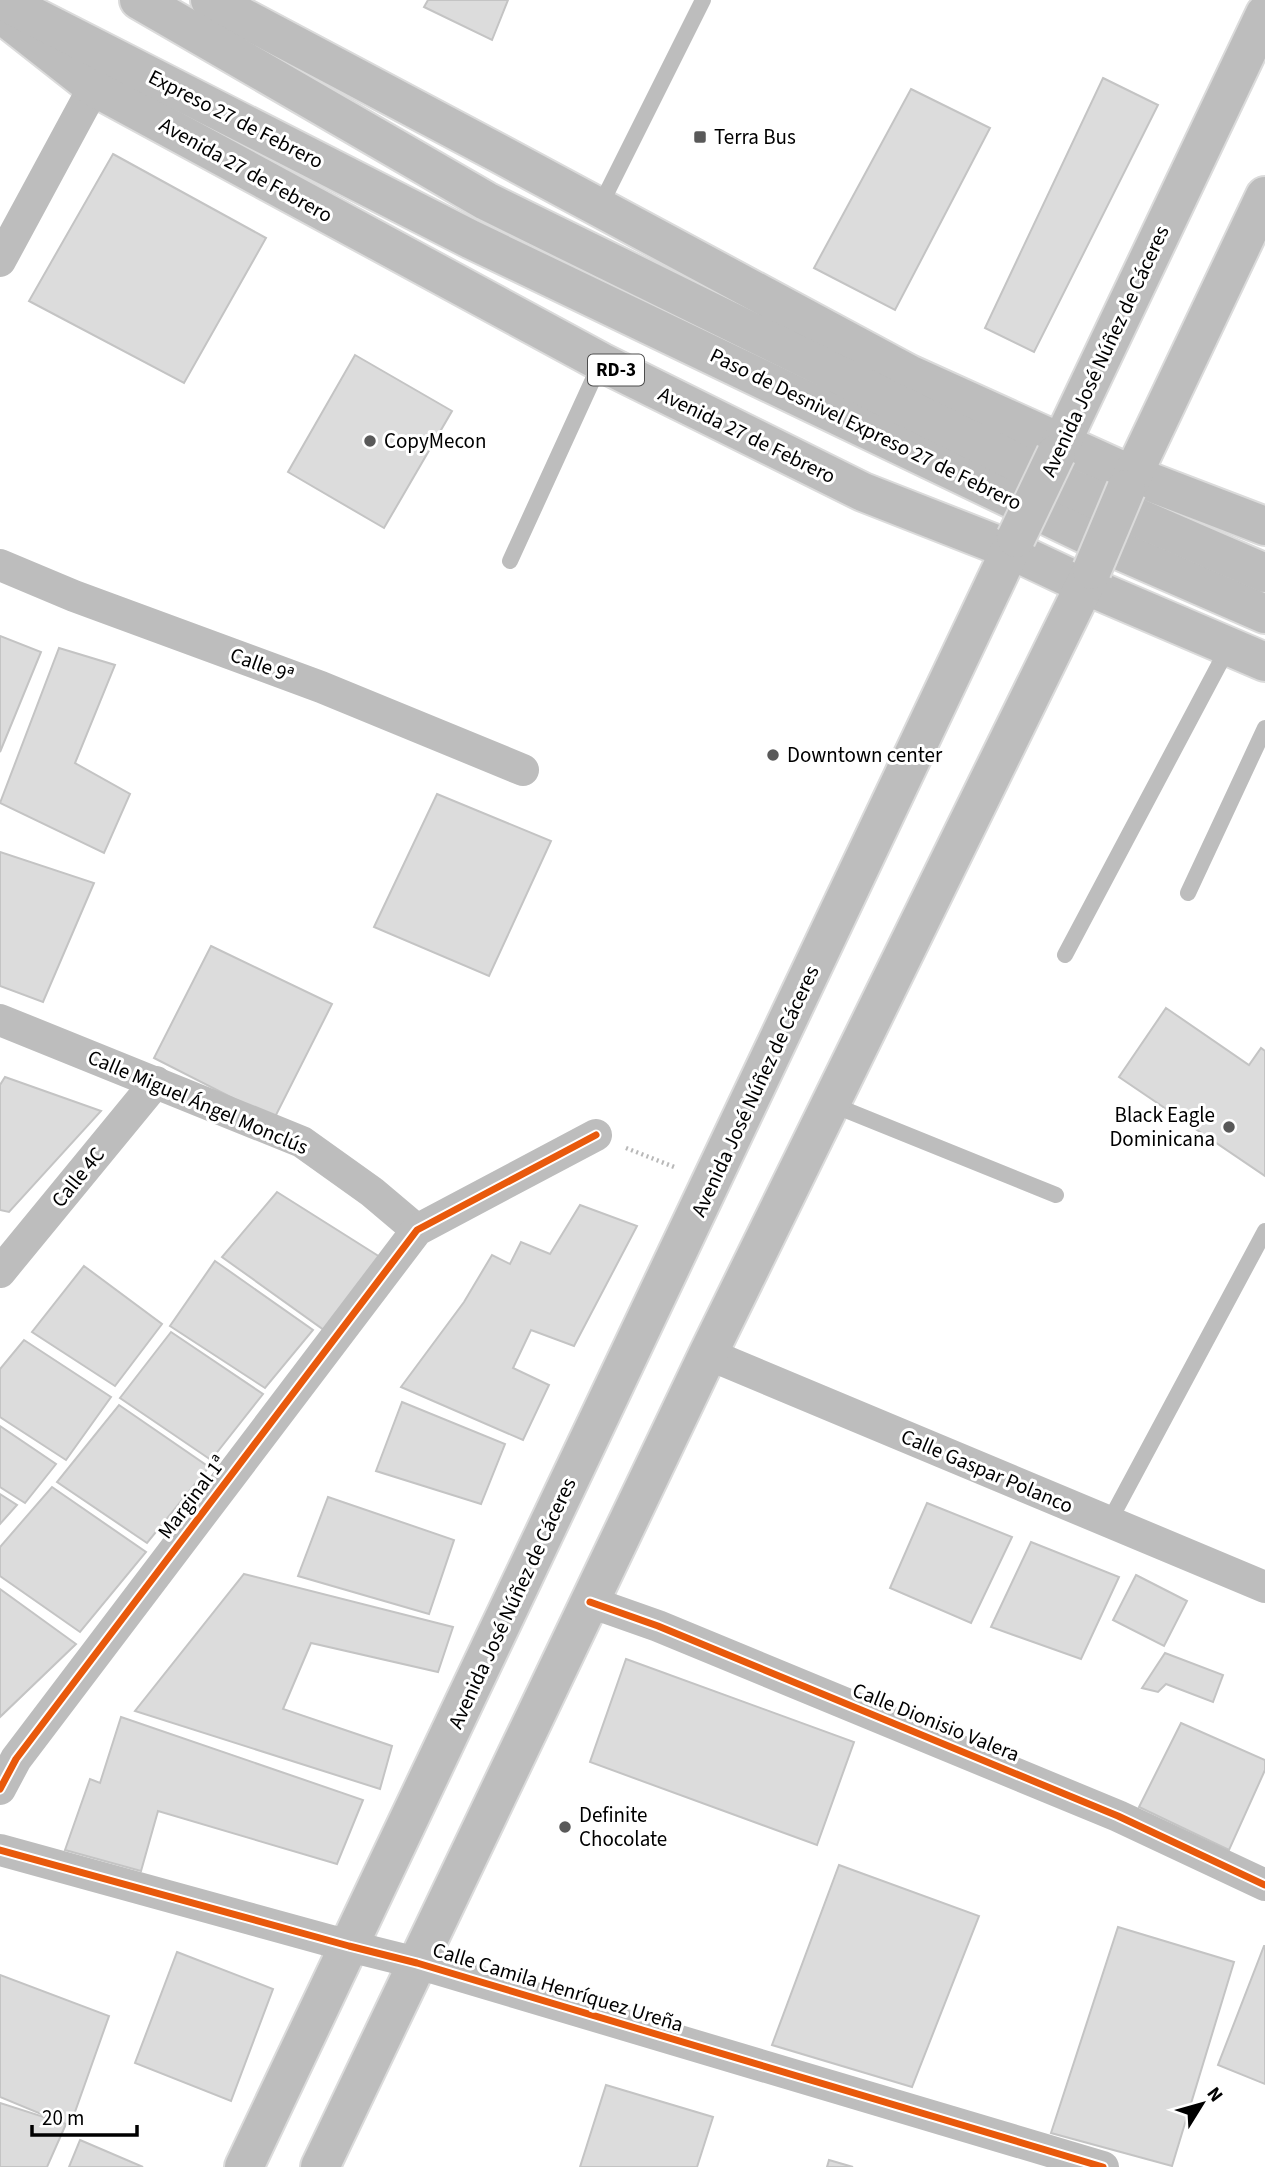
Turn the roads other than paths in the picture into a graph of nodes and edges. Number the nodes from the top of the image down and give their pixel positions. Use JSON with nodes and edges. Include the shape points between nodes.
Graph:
{"nodes":[{"id":1,"x":1,"y":0,"type":"edge"},
{"id":2,"x":139,"y":0,"type":"edge"},
{"id":3,"x":210,"y":0,"type":"edge"},
{"id":4,"x":703,"y":0,"type":"edge"},
{"id":5,"x":0,"y":13,"type":"edge"},
{"id":6,"x":1265,"y":14,"type":"edge"},
{"id":7,"x":94,"y":87,"type":"junction"},
{"id":8,"x":1265,"y":196,"type":"edge"},
{"id":9,"x":599,"y":208,"type":"junction"},
{"id":10,"x":470,"y":239,"type":"joint"},
{"id":11,"x":0,"y":261,"type":"edge"},
{"id":12,"x":601,"y":362,"type":"junction"},
{"id":13,"x":1058,"y":449,"type":"junction"},
{"id":14,"x":1129,"y":482,"type":"junction"},
{"id":15,"x":1265,"y":526,"type":"edge"},
{"id":16,"x":1014,"y":544,"type":"junction"},
{"id":17,"x":510,"y":561,"type":"dead end"},
{"id":18,"x":0,"y":565,"type":"edge"},
{"id":19,"x":1265,"y":573,"type":"edge"},
{"id":20,"x":1089,"y":577,"type":"junction"},
{"id":21,"x":1265,"y":614,"type":"edge"},
{"id":22,"x":1229,"y":646,"type":"junction"},
{"id":23,"x":1265,"y":662,"type":"edge"},
{"id":24,"x":1265,"y":728,"type":"edge"},
{"id":25,"x":523,"y":770,"type":"dead end"},
{"id":26,"x":1188,"y":893,"type":"dead end"},
{"id":27,"x":1065,"y":955,"type":"dead end"},
{"id":28,"x":0,"y":1020,"type":"edge"},
{"id":29,"x":156,"y":1082,"type":"junction"},
{"id":30,"x":831,"y":1104,"type":"junction"},
{"id":31,"x":596,"y":1135,"type":"road end"},
{"id":32,"x":1056,"y":1195,"type":"dead end"},
{"id":33,"x":417,"y":1230,"type":"junction"},
{"id":34,"x":1265,"y":1231,"type":"edge"},
{"id":35,"x":0,"y":1272,"type":"edge"},
{"id":36,"x":708,"y":1354,"type":"junction"},
{"id":37,"x":1109,"y":1522,"type":"junction"},
{"id":38,"x":1265,"y":1587,"type":"edge"},
{"id":39,"x":590,"y":1602,"type":"junction"},
{"id":40,"x":0,"y":1788,"type":"edge"},
{"id":41,"x":0,"y":1850,"type":"edge"},
{"id":42,"x":1265,"y":1885,"type":"edge"},
{"id":43,"x":349,"y":1946,"type":"junction"},
{"id":44,"x":417,"y":1963,"type":"junction"},
{"id":45,"x":244,"y":2167,"type":"edge"},
{"id":46,"x":320,"y":2167,"type":"edge"},
{"id":47,"x":1103,"y":2167,"type":"edge"}],
"edges":[{"from":1,"to":10,"type":"main road","name":"Expreso 27 de Febrero","number":"RD-3"},
{"from":2,"to":19,"type":"main road","name":"Paso de Desnivel Expreso 27 de Febrero","via":[[486,201],[1065,486]]},
{"from":3,"to":9,"type":"main road"},
{"from":4,"to":9,"type":"lane"},
{"from":5,"to":7,"type":"main road","name":"Avenida 27 de Febrero","number":"RD-3"},
{"from":6,"to":13,"type":"main road","name":"Avenida José Núñez de Cáceres"},
{"from":7,"to":11,"type":"street"},
{"from":7,"to":12,"type":"main road","name":"Avenida 27 de Febrero","number":"RD-3"},
{"from":8,"to":14,"type":"main road"},
{"from":9,"to":13,"type":"main road"},
{"from":10,"to":21,"type":"main road","name":"Paso de Desnivel Expreso 27 de Febrero","number":"RD-3","via":[[1118,550]]},
{"from":12,"to":16,"type":"main road","name":"Avenida 27 de Febrero","number":"RD-3","via":[[863,492]]},
{"from":12,"to":17,"type":"lane"},
{"from":13,"to":14,"type":"main road"},
{"from":13,"to":16,"type":"main road","name":"Avenida José Núñez de Cáceres","bridge":true},
{"from":14,"to":15,"type":"main road"},
{"from":14,"to":20,"type":"main road","bridge":true},
{"from":16,"to":20,"type":"main road","name":"Avenida 27 de Febrero","number":"RD-3"},
{"from":16,"to":43,"type":"main road","name":"Avenida José Núñez de Cáceres"},
{"from":18,"to":25,"type":"street","name":"Calle 9ª","via":[[321,687]]},
{"from":20,"to":22,"type":"main road","name":"Avenida 27 de Febrero","number":"RD-3"},
{"from":20,"to":30,"type":"main road"},
{"from":22,"to":23,"type":"main road","name":"Avenida 27 de Febrero","number":"RD-3"},
{"from":22,"to":27,"type":"lane"},
{"from":24,"to":26,"type":"lane"},
{"from":28,"to":29,"type":"street","name":"Calle Miguel Ángel Monclús"},
{"from":29,"to":33,"type":"street","name":"Calle Miguel Ángel Monclús","via":[[302,1142]]},
{"from":29,"to":35,"type":"street","name":"Calle 4C"},
{"from":30,"to":32,"type":"lane"},
{"from":30,"to":36,"type":"main road"},
{"from":31,"to":33,"type":"street"},
{"from":33,"to":40,"type":"street","name":"Marginal 1ª","via":[[16,1759]]},
{"from":34,"to":37,"type":"lane"},
{"from":36,"to":37,"type":"street","name":"Calle Gaspar Polanco"},
{"from":36,"to":39,"type":"main road"},
{"from":37,"to":38,"type":"street","name":"Calle Gaspar Polanco"},
{"from":39,"to":42,"type":"street","name":"Calle Dionisio Valera","via":[[1106,1811]]},
{"from":39,"to":44,"type":"main road"},
{"from":41,"to":43,"type":"street","name":"Calle Camila Henríquez Ureña"},
{"from":43,"to":44,"type":"street","name":"Calle Camila Henríquez Ureña"},
{"from":43,"to":45,"type":"main road","name":"Avenida José Núñez de Cáceres"},
{"from":44,"to":46,"type":"main road"},
{"from":44,"to":47,"type":"street","name":"Calle Camila Henríquez Ureña"}]}
